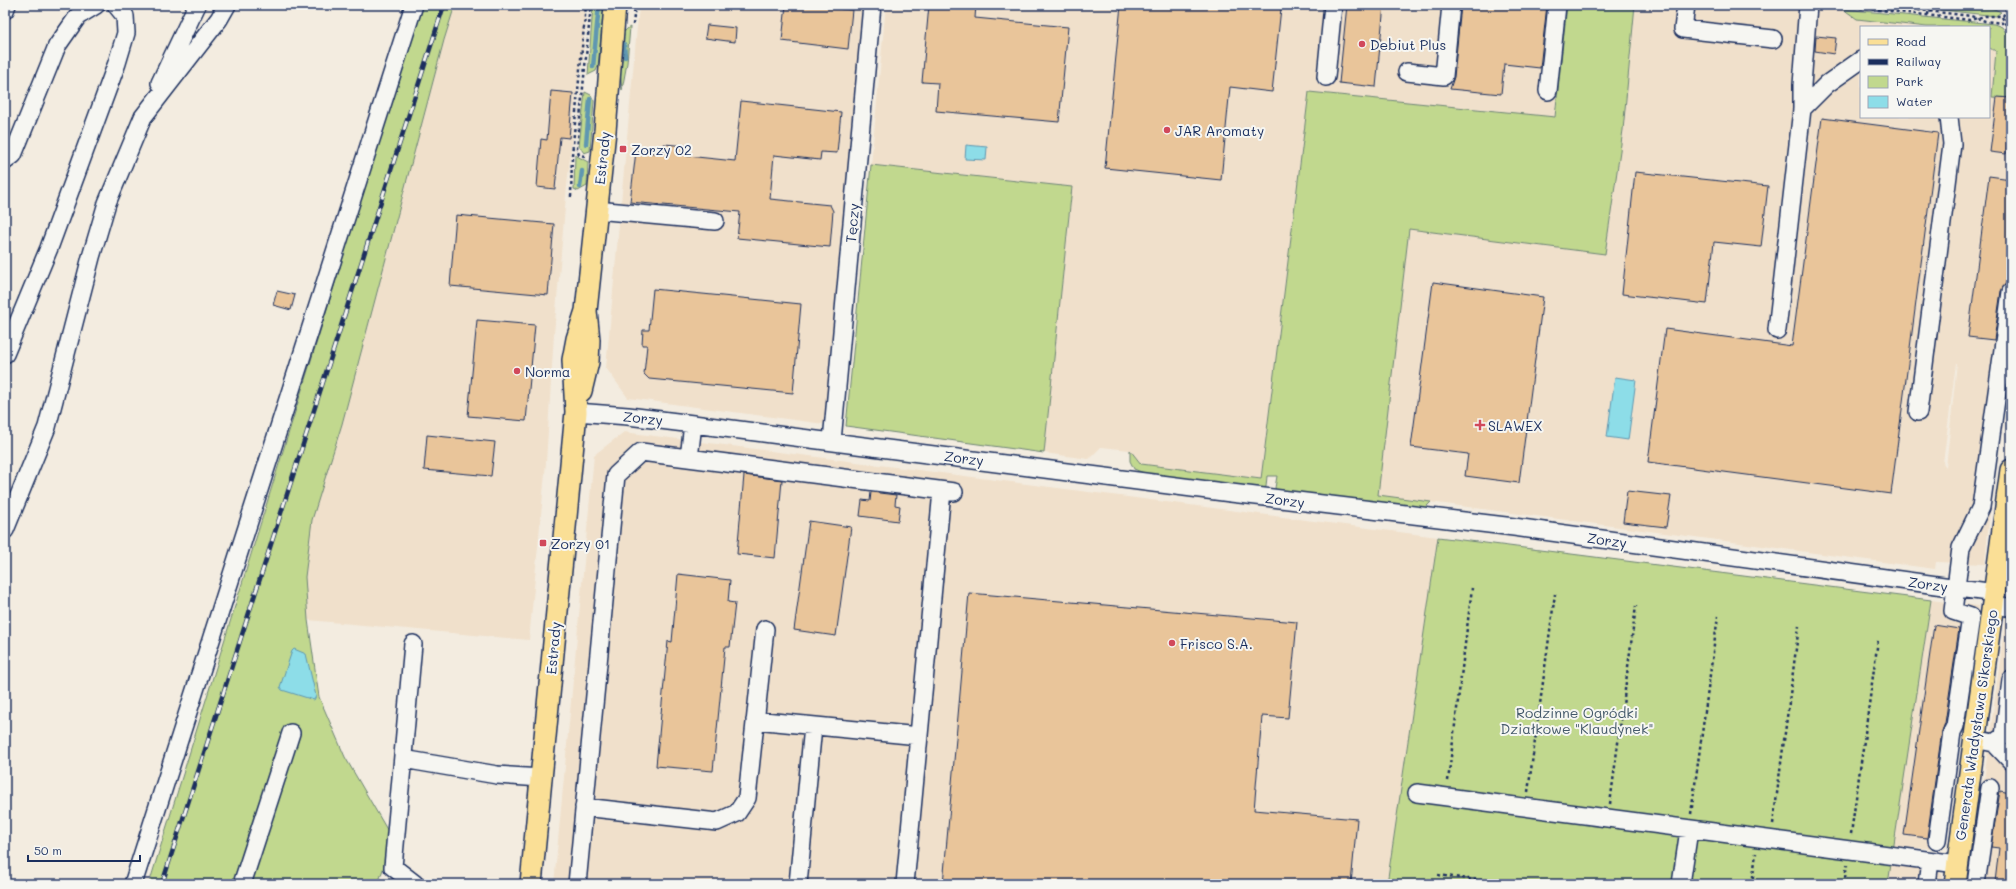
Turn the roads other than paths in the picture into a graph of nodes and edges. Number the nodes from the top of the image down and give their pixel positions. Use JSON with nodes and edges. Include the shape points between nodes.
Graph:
{"nodes":[{"id":1,"x":7,"y":5,"type":"edge"},
{"id":2,"x":96,"y":5,"type":"edge"},
{"id":3,"x":116,"y":5,"type":"edge"},
{"id":4,"x":197,"y":5,"type":"edge"},
{"id":5,"x":227,"y":5,"type":"edge"},
{"id":6,"x":414,"y":5,"type":"edge"},
{"id":7,"x":615,"y":5,"type":"edge"},
{"id":8,"x":872,"y":5,"type":"edge"},
{"id":9,"x":1333,"y":5,"type":"edge"},
{"id":10,"x":1451,"y":5,"type":"edge"},
{"id":11,"x":1557,"y":5,"type":"edge"},
{"id":12,"x":1686,"y":5,"type":"edge"},
{"id":13,"x":1808,"y":5,"type":"edge"},
{"id":14,"x":5,"y":10,"type":"edge"},
{"id":15,"x":1772,"y":39,"type":"dead end"},
{"id":16,"x":1860,"y":61,"type":"edge"},
{"id":17,"x":1407,"y":72,"type":"dead end"},
{"id":18,"x":1326,"y":77,"type":"dead end"},
{"id":19,"x":1548,"y":91,"type":"dead end"},
{"id":20,"x":1802,"y":109,"type":"junction"},
{"id":21,"x":143,"y":118,"type":"junction"},
{"id":22,"x":1949,"y":118,"type":"edge"},
{"id":23,"x":5,"y":161,"type":"edge"},
{"id":24,"x":596,"y":210,"type":"junction"},
{"id":25,"x":715,"y":221,"type":"dead end"},
{"id":26,"x":2011,"y":292,"type":"edge"},
{"id":27,"x":1777,"y":330,"type":"dead end"},
{"id":28,"x":5,"y":354,"type":"edge"},
{"id":29,"x":576,"y":412,"type":"junction"},
{"id":30,"x":1918,"y":412,"type":"dead end"},
{"id":31,"x":693,"y":424,"type":"junction"},
{"id":32,"x":832,"y":441,"type":"junction"},
{"id":33,"x":689,"y":458,"type":"junction"},
{"id":34,"x":2011,"y":470,"type":"edge"},
{"id":35,"x":5,"y":530,"type":"edge"},
{"id":36,"x":1956,"y":588,"type":"junction"},
{"id":37,"x":1999,"y":602,"type":"edge"},
{"id":38,"x":765,"y":629,"type":"dead end"},
{"id":39,"x":413,"y":644,"type":"dead end"},
{"id":40,"x":2011,"y":680,"type":"edge"},
{"id":41,"x":755,"y":720,"type":"junction"},
{"id":42,"x":813,"y":726,"type":"junction"},
{"id":43,"x":291,"y":733,"type":"dead end"},
{"id":44,"x":919,"y":736,"type":"junction"},
{"id":45,"x":1984,"y":741,"type":"junction"},
{"id":46,"x":403,"y":759,"type":"junction"},
{"id":47,"x":2011,"y":761,"type":"edge"},
{"id":48,"x":541,"y":778,"type":"junction"},
{"id":49,"x":1990,"y":788,"type":"dead end"},
{"id":50,"x":1416,"y":794,"type":"dead end"},
{"id":51,"x":584,"y":808,"type":"junction"},
{"id":52,"x":1688,"y":830,"type":"junction"},
{"id":53,"x":1937,"y":840,"type":"dead end"},
{"id":54,"x":1930,"y":861,"type":"junction"},
{"id":55,"x":1956,"y":874,"type":"edge"},
{"id":56,"x":133,"y":884,"type":"edge"},
{"id":57,"x":242,"y":884,"type":"edge"},
{"id":58,"x":415,"y":884,"type":"edge"},
{"id":59,"x":531,"y":884,"type":"edge"},
{"id":60,"x":577,"y":884,"type":"edge"},
{"id":61,"x":798,"y":884,"type":"edge"},
{"id":62,"x":905,"y":884,"type":"edge"},
{"id":63,"x":1681,"y":884,"type":"edge"},
{"id":64,"x":1927,"y":884,"type":"edge"},
{"id":65,"x":1976,"y":884,"type":"edge"}],
"edges":[{"from":1,"to":14,"type":"street"},
{"from":2,"to":23,"type":"street","via":[[78,16],[57,46],[13,155]]},
{"from":3,"to":28,"type":"street","via":[[126,16],[126,33],[117,64],[50,248]]},
{"from":4,"to":21,"type":"street"},
{"from":5,"to":21,"type":"street","via":[[219,20]]},
{"from":6,"to":56,"type":"street"},
{"from":7,"to":24,"type":"main road","name":"Estrady"},
{"from":8,"to":32,"type":"street","name":"Tęczy"},
{"from":9,"to":18,"type":"street"},
{"from":10,"to":17,"type":"street","via":[[1444,76]]},
{"from":11,"to":19,"type":"street"},
{"from":12,"to":15,"type":"street","via":[[1683,29]]},
{"from":13,"to":20,"type":"street"},
{"from":16,"to":20,"type":"street","via":[[1827,84]]},
{"from":20,"to":27,"type":"street"},
{"from":21,"to":35,"type":"street","via":[[107,203],[47,427]]},
{"from":22,"to":30,"type":"street","via":[[1952,144]]},
{"from":24,"to":25,"type":"street"},
{"from":24,"to":29,"type":"main road","name":"Estrady","via":[[586,311],[588,362]]},
{"from":26,"to":36,"type":"street","via":[[1981,507],[1961,548]]},
{"from":29,"to":31,"type":"street","name":"Zorzy"},
{"from":29,"to":48,"type":"main road","name":"Estrady"},
{"from":31,"to":32,"type":"street","name":"Zorzy"},
{"from":31,"to":33,"type":"street"},
{"from":32,"to":36,"type":"street","name":"Zorzy","via":[[1514,527]]},
{"from":33,"to":44,"type":"street","via":[[948,492]]},
{"from":33,"to":51,"type":"street","via":[[641,452],[616,475]]},
{"from":34,"to":37,"type":"main road","name":"Generała Władysława Sikorskiego"},
{"from":36,"to":37,"type":"street","name":"Zorzy"},
{"from":36,"to":53,"type":"street","via":[[1953,612],[1971,617]]},
{"from":37,"to":45,"type":"main road","name":"Generała Władysława Sikorskiego"},
{"from":38,"to":41,"type":"street"},
{"from":39,"to":46,"type":"street"},
{"from":40,"to":45,"type":"street","via":[[2004,736]]},
{"from":41,"to":42,"type":"street"},
{"from":41,"to":51,"type":"street","via":[[748,798],[737,813],[718,822]]},
{"from":42,"to":44,"type":"street"},
{"from":42,"to":61,"type":"street"},
{"from":43,"to":57,"type":"street"},
{"from":44,"to":62,"type":"street"},
{"from":45,"to":47,"type":"street"},
{"from":45,"to":55,"type":"main road","name":"Generała Władysława Sikorskiego"},
{"from":46,"to":48,"type":"street","via":[[497,775]]},
{"from":46,"to":58,"type":"street","via":[[394,867]]},
{"from":48,"to":59,"type":"main road","name":"Estrady"},
{"from":49,"to":65,"type":"street"},
{"from":50,"to":52,"type":"street"},
{"from":51,"to":60,"type":"street"},
{"from":52,"to":54,"type":"street"},
{"from":52,"to":63,"type":"street"},
{"from":54,"to":55,"type":"street"},
{"from":54,"to":64,"type":"street"}]}
